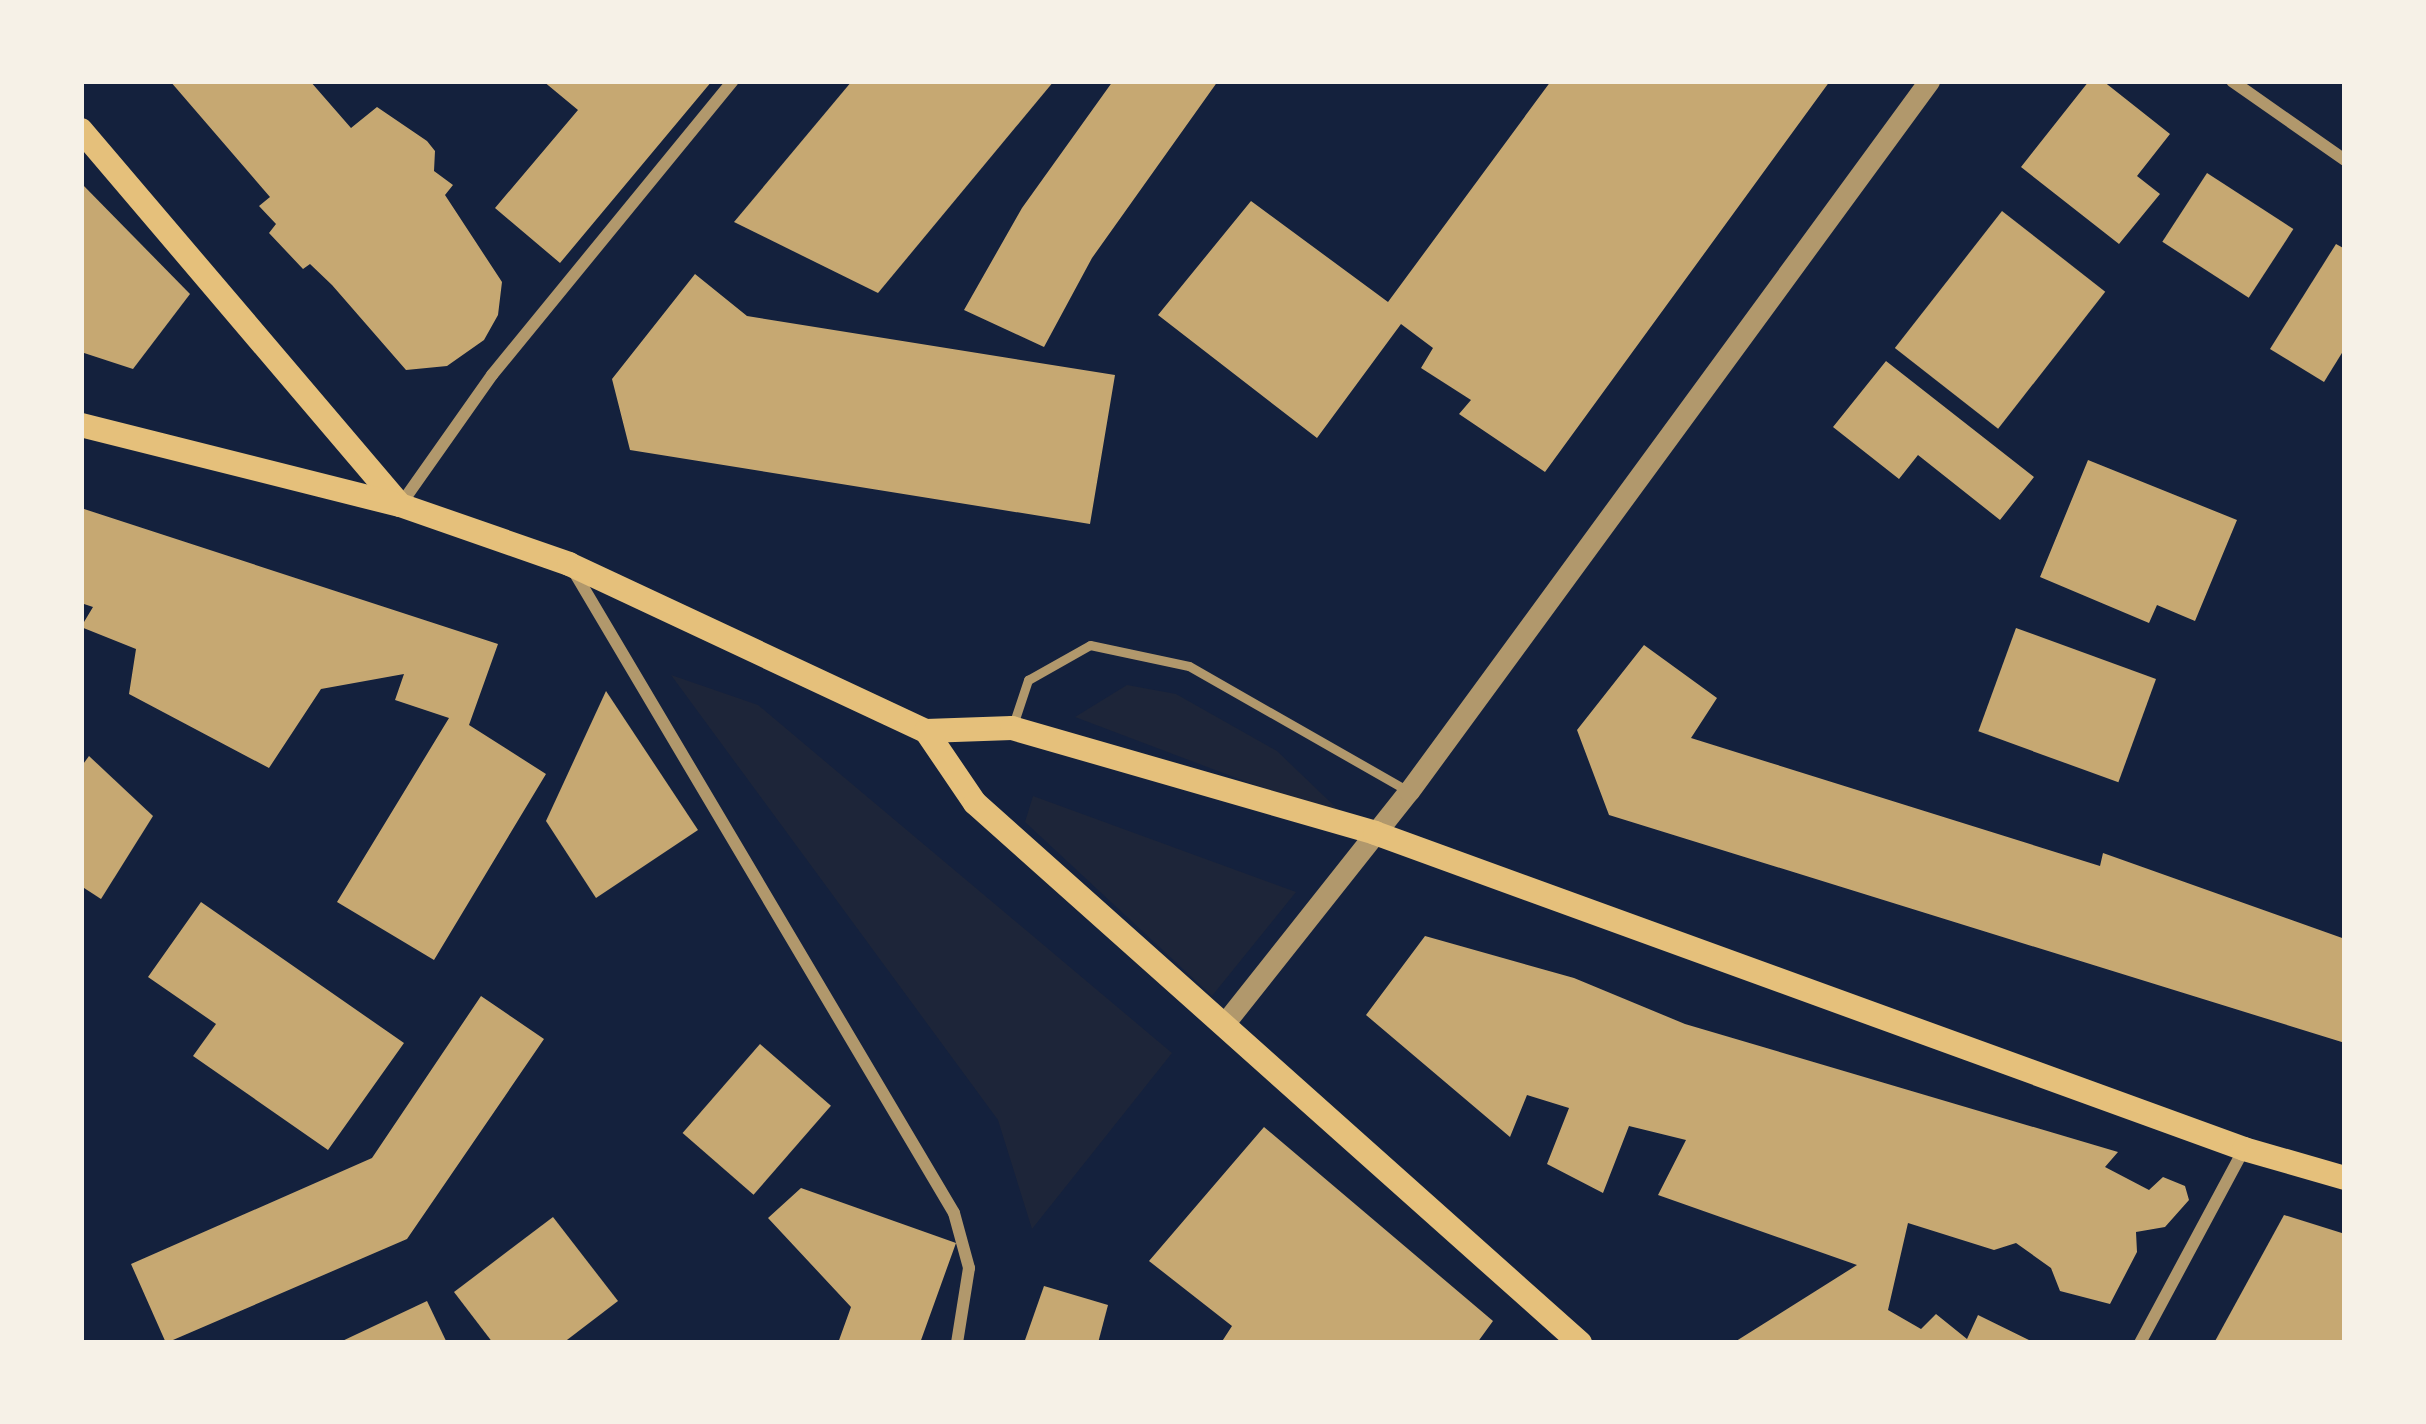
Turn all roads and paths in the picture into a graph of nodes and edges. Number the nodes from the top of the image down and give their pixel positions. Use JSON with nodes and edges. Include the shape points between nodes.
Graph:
{"nodes":[{"id":1,"x":733,"y":81,"type":"edge"},
{"id":2,"x":1929,"y":81,"type":"edge"},
{"id":3,"x":2231,"y":81,"type":"edge"},
{"id":4,"x":81,"y":130,"type":"edge"},
{"id":5,"x":2345,"y":160,"type":"edge"},
{"id":6,"x":81,"y":425,"type":"edge"},
{"id":7,"x":400,"y":505,"type":"junction"},
{"id":8,"x":569,"y":564,"type":"junction"},
{"id":9,"x":1012,"y":728,"type":"junction"},
{"id":10,"x":926,"y":731,"type":"junction"},
{"id":11,"x":1409,"y":791,"type":"junction"},
{"id":12,"x":1375,"y":833,"type":"junction"},
{"id":13,"x":1224,"y":1024,"type":"junction"},
{"id":14,"x":2244,"y":1149,"type":"junction"},
{"id":15,"x":2345,"y":1178,"type":"edge"},
{"id":16,"x":957,"y":1343,"type":"edge"},
{"id":17,"x":1580,"y":1343,"type":"edge"},
{"id":18,"x":2140,"y":1343,"type":"edge"}],
"edges":[{"from":1,"to":7,"type":"street","via":[[492,375]]},
{"from":2,"to":11,"type":"street"},
{"from":3,"to":5,"type":"street"},
{"from":4,"to":7,"type":"main road"},
{"from":6,"to":7,"type":"main road"},
{"from":7,"to":8,"type":"main road"},
{"from":8,"to":10,"type":"main road"},
{"from":8,"to":16,"type":"street","via":[[954,1213],[969,1268]]},
{"from":9,"to":10,"type":"main road"},
{"from":9,"to":11,"type":"lane","via":[[1028,680],[1090,645],[1189,666]]},
{"from":9,"to":12,"type":"main road"},
{"from":10,"to":13,"type":"main road","via":[[975,803]]},
{"from":11,"to":12,"type":"street"},
{"from":12,"to":13,"type":"street"},
{"from":12,"to":14,"type":"main road"},
{"from":13,"to":17,"type":"main road"},
{"from":14,"to":15,"type":"main road"},
{"from":14,"to":18,"type":"street"}]}
